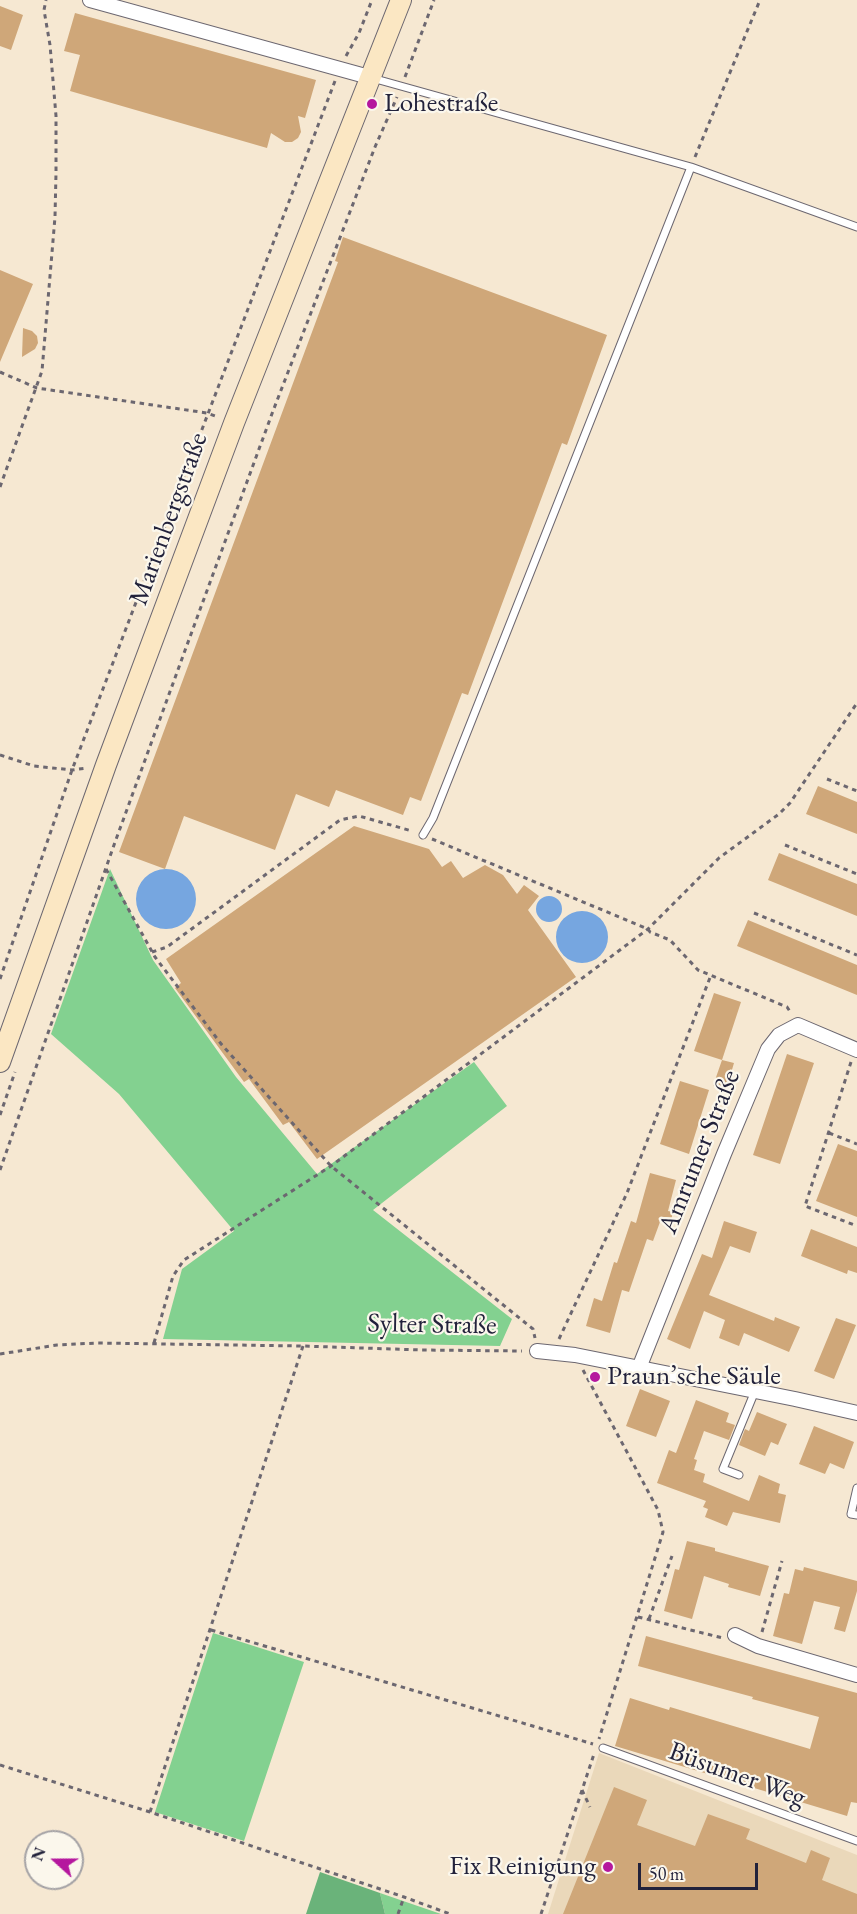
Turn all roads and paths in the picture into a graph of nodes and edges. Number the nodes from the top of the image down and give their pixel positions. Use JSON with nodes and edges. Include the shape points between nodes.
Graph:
{"nodes":[{"id":1,"x":46,"y":0,"type":"edge"},
{"id":2,"x":90,"y":0,"type":"edge"},
{"id":3,"x":372,"y":0,"type":"edge"},
{"id":4,"x":401,"y":0,"type":"edge"},
{"id":5,"x":434,"y":0,"type":"edge"},
{"id":6,"x":760,"y":0,"type":"edge"},
{"id":7,"x":339,"y":69,"type":"junction"},
{"id":8,"x":369,"y":78,"type":"junction"},
{"id":9,"x":401,"y":86,"type":"junction"},
{"id":10,"x":691,"y":167,"type":"junction"},
{"id":11,"x":857,"y":227,"type":"edge"},
{"id":12,"x":0,"y":372,"type":"edge"},
{"id":13,"x":37,"y":388,"type":"junction"},
{"id":14,"x":207,"y":413,"type":"junction"},
{"id":15,"x":234,"y":423,"type":"junction"},
{"id":16,"x":0,"y":487,"type":"edge"},
{"id":17,"x":857,"y":703,"type":"edge"},
{"id":18,"x":0,"y":755,"type":"edge"},
{"id":19,"x":106,"y":765,"type":"junction"},
{"id":20,"x":72,"y":770,"type":"junction"},
{"id":21,"x":827,"y":779,"type":"dead end"},
{"id":22,"x":857,"y":791,"type":"edge"},
{"id":23,"x":423,"y":835,"type":"junction"},
{"id":24,"x":785,"y":845,"type":"dead end"},
{"id":25,"x":106,"y":869,"type":"junction"},
{"id":26,"x":857,"y":874,"type":"edge"},
{"id":27,"x":754,"y":913,"type":"dead end"},
{"id":28,"x":648,"y":928,"type":"junction"},
{"id":29,"x":152,"y":952,"type":"junction"},
{"id":30,"x":857,"y":955,"type":"edge"},
{"id":31,"x":711,"y":975,"type":"junction"},
{"id":32,"x":0,"y":979,"type":"edge"},
{"id":33,"x":798,"y":1025,"type":"junction"},
{"id":34,"x":856,"y":1049,"type":"edge"},
{"id":35,"x":0,"y":1062,"type":"edge"},
{"id":36,"x":829,"y":1133,"type":"junction"},
{"id":37,"x":857,"y":1144,"type":"edge"},
{"id":38,"x":331,"y":1166,"type":"junction"},
{"id":39,"x":0,"y":1170,"type":"edge"},
{"id":40,"x":857,"y":1226,"type":"edge"},
{"id":41,"x":153,"y":1343,"type":"junction"},
{"id":42,"x":303,"y":1346,"type":"junction"},
{"id":43,"x":537,"y":1351,"type":"junction"},
{"id":44,"x":0,"y":1354,"type":"edge"},
{"id":45,"x":560,"y":1354,"type":"junction"},
{"id":46,"x":575,"y":1355,"type":"junction"},
{"id":47,"x":639,"y":1368,"type":"junction"},
{"id":48,"x":755,"y":1391,"type":"junction"},
{"id":49,"x":857,"y":1413,"type":"edge"},
{"id":50,"x":739,"y":1475,"type":"dead end"},
{"id":51,"x":857,"y":1488,"type":"edge"},
{"id":52,"x":857,"y":1515,"type":"edge"},
{"id":53,"x":672,"y":1556,"type":"dead end"},
{"id":54,"x":782,"y":1561,"type":"dead end"},
{"id":55,"x":638,"y":1617,"type":"junction"},
{"id":56,"x":649,"y":1620,"type":"junction"},
{"id":57,"x":211,"y":1630,"type":"junction"},
{"id":58,"x":735,"y":1635,"type":"joint"},
{"id":59,"x":758,"y":1646,"type":"junction"},
{"id":60,"x":857,"y":1675,"type":"edge"},
{"id":61,"x":600,"y":1746,"type":"junction"},
{"id":62,"x":0,"y":1765,"type":"edge"},
{"id":63,"x":582,"y":1791,"type":"junction"},
{"id":64,"x":590,"y":1807,"type":"dead end"},
{"id":65,"x":150,"y":1812,"type":"junction"},
{"id":66,"x":857,"y":1841,"type":"edge"},
{"id":67,"x":404,"y":1897,"type":"junction"},
{"id":68,"x":399,"y":1914,"type":"edge"},
{"id":69,"x":450,"y":1914,"type":"edge"},
{"id":70,"x":541,"y":1914,"type":"edge"}],
"edges":[{"from":1,"to":13,"type":"path","via":[[56,116],[56,206],[42,371]]},
{"from":2,"to":7,"type":"street"},
{"from":3,"to":7,"type":"path"},
{"from":4,"to":8,"type":"main road","name":"Marienbergstraße"},
{"from":5,"to":9,"type":"path"},
{"from":6,"to":10,"type":"path"},
{"from":7,"to":8,"type":"street"},
{"from":7,"to":14,"type":"path"},
{"from":8,"to":9,"type":"lane"},
{"from":8,"to":15,"type":"main road","name":"Marienbergstraße"},
{"from":9,"to":10,"type":"lane"},
{"from":9,"to":25,"type":"path","via":[[273,411]]},
{"from":10,"to":11,"type":"lane"},
{"from":10,"to":23,"type":"lane"},
{"from":12,"to":13,"type":"path"},
{"from":13,"to":14,"type":"path"},
{"from":13,"to":16,"type":"path"},
{"from":14,"to":15,"type":"path"},
{"from":14,"to":20,"type":"path"},
{"from":15,"to":19,"type":"main road","name":"Marienbergstraße"},
{"from":17,"to":28,"type":"path","via":[[790,803],[719,858]]},
{"from":18,"to":20,"type":"path","via":[[34,766]]},
{"from":19,"to":20,"type":"path"},
{"from":19,"to":35,"type":"main road","name":"Marienbergstraße"},
{"from":20,"to":32,"type":"path"},
{"from":21,"to":22,"type":"path"},
{"from":23,"to":28,"type":"path"},
{"from":23,"to":29,"type":"path","via":[[359,816],[340,820],[167,947]]},
{"from":24,"to":26,"type":"path"},
{"from":25,"to":29,"type":"path"},
{"from":25,"to":39,"type":"path"},
{"from":27,"to":30,"type":"path"},
{"from":28,"to":31,"type":"path","via":[[670,940],[698,970]]},
{"from":28,"to":38,"type":"path"},
{"from":29,"to":38,"type":"path","via":[[222,1045]]},
{"from":31,"to":33,"type":"path","via":[[787,1007]]},
{"from":31,"to":45,"type":"path","via":[[627,1193],[559,1338]]},
{"from":33,"to":34,"type":"street"},
{"from":33,"to":47,"type":"street","name":"Amrumer Straße","via":[[779,1035],[768,1049]]},
{"from":34,"to":36,"type":"path"},
{"from":36,"to":37,"type":"path"},
{"from":36,"to":40,"type":"path","via":[[805,1206]]},
{"from":38,"to":41,"type":"path","via":[[184,1260],[173,1276]]},
{"from":38,"to":43,"type":"path","via":[[533,1329]]},
{"from":41,"to":42,"type":"path","name":"Sylter Straße"},
{"from":41,"to":44,"type":"path","name":"Sylter Straße","via":[[57,1345]]},
{"from":42,"to":43,"type":"path","name":"Sylter Straße"},
{"from":42,"to":57,"type":"path"},
{"from":43,"to":45,"type":"street"},
{"from":45,"to":46,"type":"street"},
{"from":46,"to":47,"type":"street"},
{"from":46,"to":55,"type":"path","via":[[662,1522],[660,1543]]},
{"from":47,"to":48,"type":"street"},
{"from":48,"to":49,"type":"street"},
{"from":48,"to":50,"type":"lane","via":[[723,1469]]},
{"from":51,"to":52,"type":"lane","via":[[851,1514]]},
{"from":53,"to":56,"type":"path"},
{"from":54,"to":59,"type":"path"},
{"from":55,"to":56,"type":"path"},
{"from":55,"to":61,"type":"path"},
{"from":56,"to":58,"type":"path","via":[[721,1638]]},
{"from":57,"to":61,"type":"path"},
{"from":57,"to":65,"type":"path"},
{"from":58,"to":59,"type":"street"},
{"from":59,"to":60,"type":"street"},
{"from":61,"to":63,"type":"path"},
{"from":61,"to":66,"type":"lane","name":"Büsumer Weg"},
{"from":62,"to":65,"type":"path"},
{"from":63,"to":64,"type":"path"},
{"from":63,"to":70,"type":"path"},
{"from":65,"to":67,"type":"path"},
{"from":67,"to":68,"type":"path"},
{"from":67,"to":69,"type":"path"}]}
